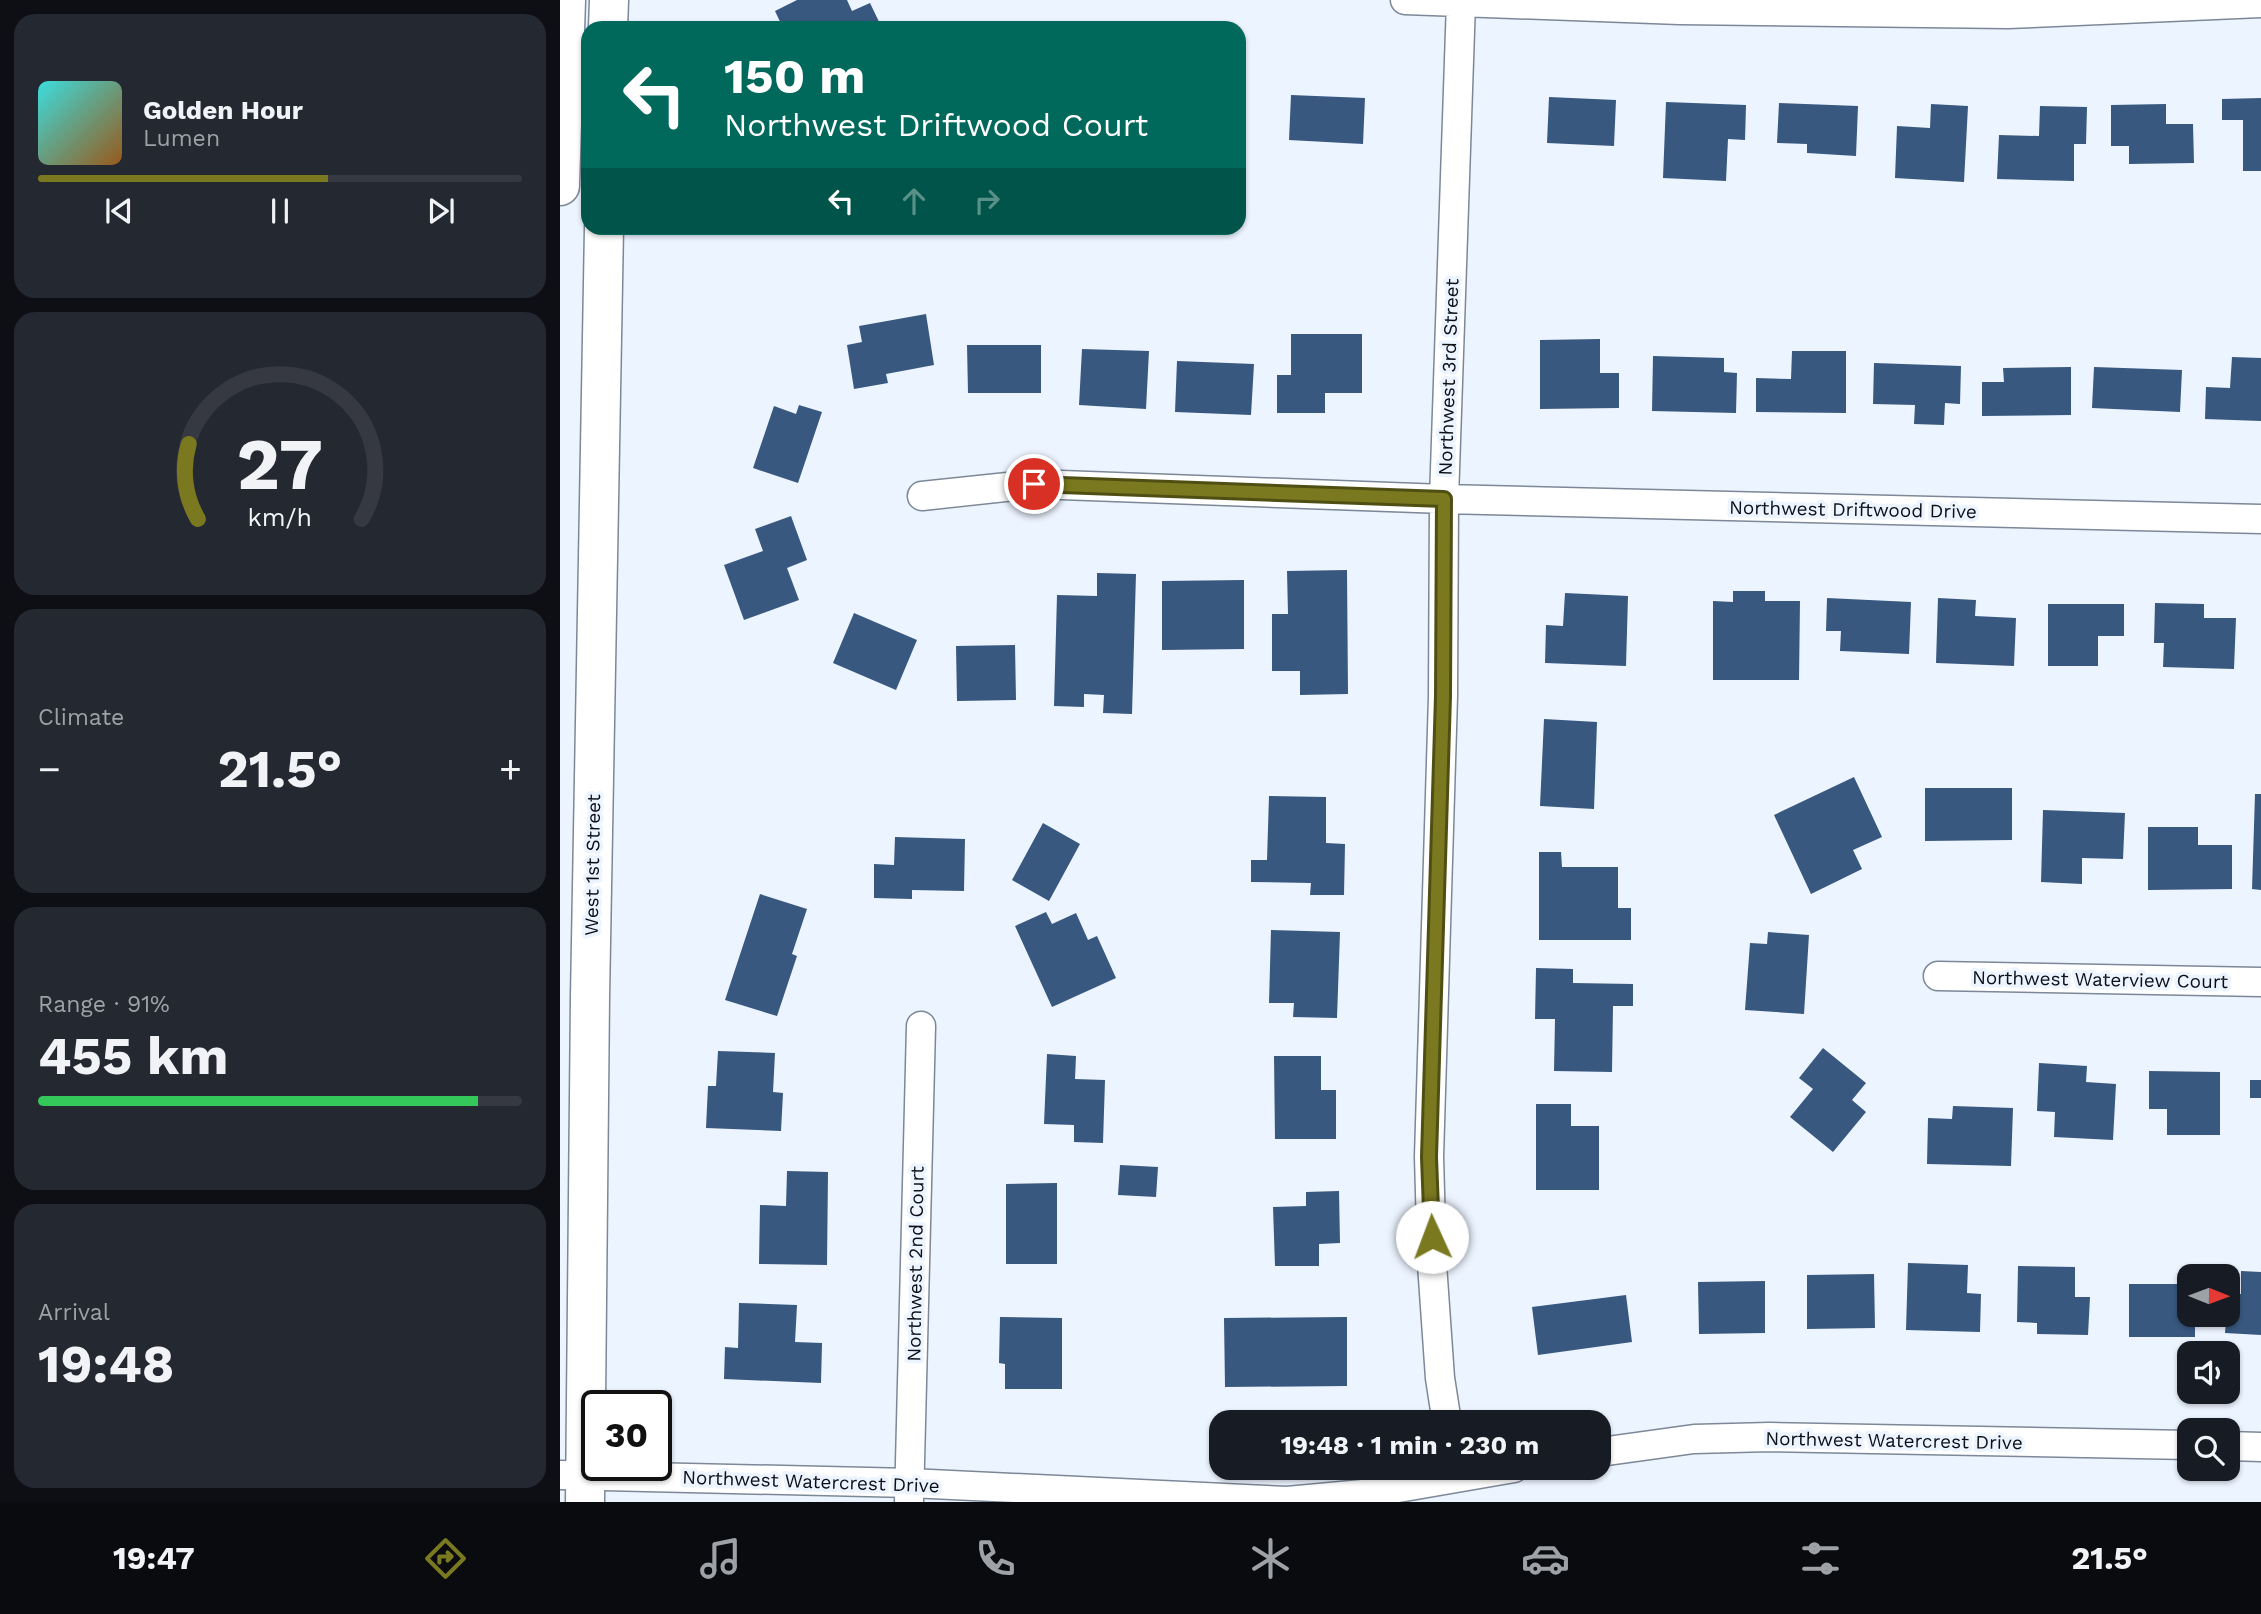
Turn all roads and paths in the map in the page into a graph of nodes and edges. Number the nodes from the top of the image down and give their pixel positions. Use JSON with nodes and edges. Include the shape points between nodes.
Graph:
{"nodes":[{"id":1,"x":566,"y":0,"type":"edge"},
{"id":2,"x":609,"y":0,"type":"edge"},
{"id":3,"x":1405,"y":0,"type":"edge"},
{"id":4,"x":1461,"y":2,"type":"junction"},
{"id":5,"x":2261,"y":3,"type":"edge"},
{"id":6,"x":608,"y":21,"type":"edge"},
{"id":7,"x":560,"y":186,"type":"edge"},
{"id":8,"x":604,"y":235,"type":"edge"},
{"id":9,"x":922,"y":496,"type":"dead end"},
{"id":10,"x":1444,"y":499,"type":"junction"},
{"id":11,"x":2261,"y":519,"type":"edge"},
{"id":12,"x":1938,"y":976,"type":"dead end"},
{"id":13,"x":2261,"y":982,"type":"edge"},
{"id":14,"x":920,"y":1026,"type":"dead end"},
{"id":15,"x":1445,"y":1410,"type":"edge"},
{"id":16,"x":2177,"y":1445,"type":"edge"},
{"id":17,"x":2240,"y":1446,"type":"edge"},
{"id":18,"x":2261,"y":1447,"type":"edge"},
{"id":19,"x":1611,"y":1450,"type":"edge"},
{"id":20,"x":575,"y":1482,"type":"edge"},
{"id":21,"x":1457,"y":1483,"type":"edge"},
{"id":22,"x":910,"y":1492,"type":"edge"}],
"edges":[{"from":1,"to":7,"type":"main road"},
{"from":2,"to":6,"type":"main road"},
{"from":3,"to":4,"type":"street"},
{"from":4,"to":5,"type":"street","via":[[2008,14]]},
{"from":4,"to":10,"type":"street","name":"Northwest 3rd Street"},
{"from":8,"to":20,"type":"main road","name":"West 1st Street","via":[[591,943]]},
{"from":9,"to":10,"type":"street","name":"Northwest Driftwood Drive","via":[[1034,484]]},
{"from":10,"to":11,"type":"street","name":"Northwest Driftwood Drive"},
{"from":10,"to":15,"type":"street","name":"Northwest 3rd Street","via":[[1429,1157],[1432,1264]]},
{"from":12,"to":13,"type":"street","name":"Northwest Waterview Court"},
{"from":14,"to":22,"type":"street","name":"Northwest 2nd Court"},
{"from":16,"to":19,"type":"street","name":"Northwest Watercrest Drive","via":[[1770,1437],[1694,1439]]},
{"from":17,"to":18,"type":"street"},
{"from":20,"to":22,"type":"street","name":"Northwest Watercrest Drive"},
{"from":21,"to":22,"type":"street","name":"Northwest Watercrest Drive","via":[[1287,1501]]}]}
